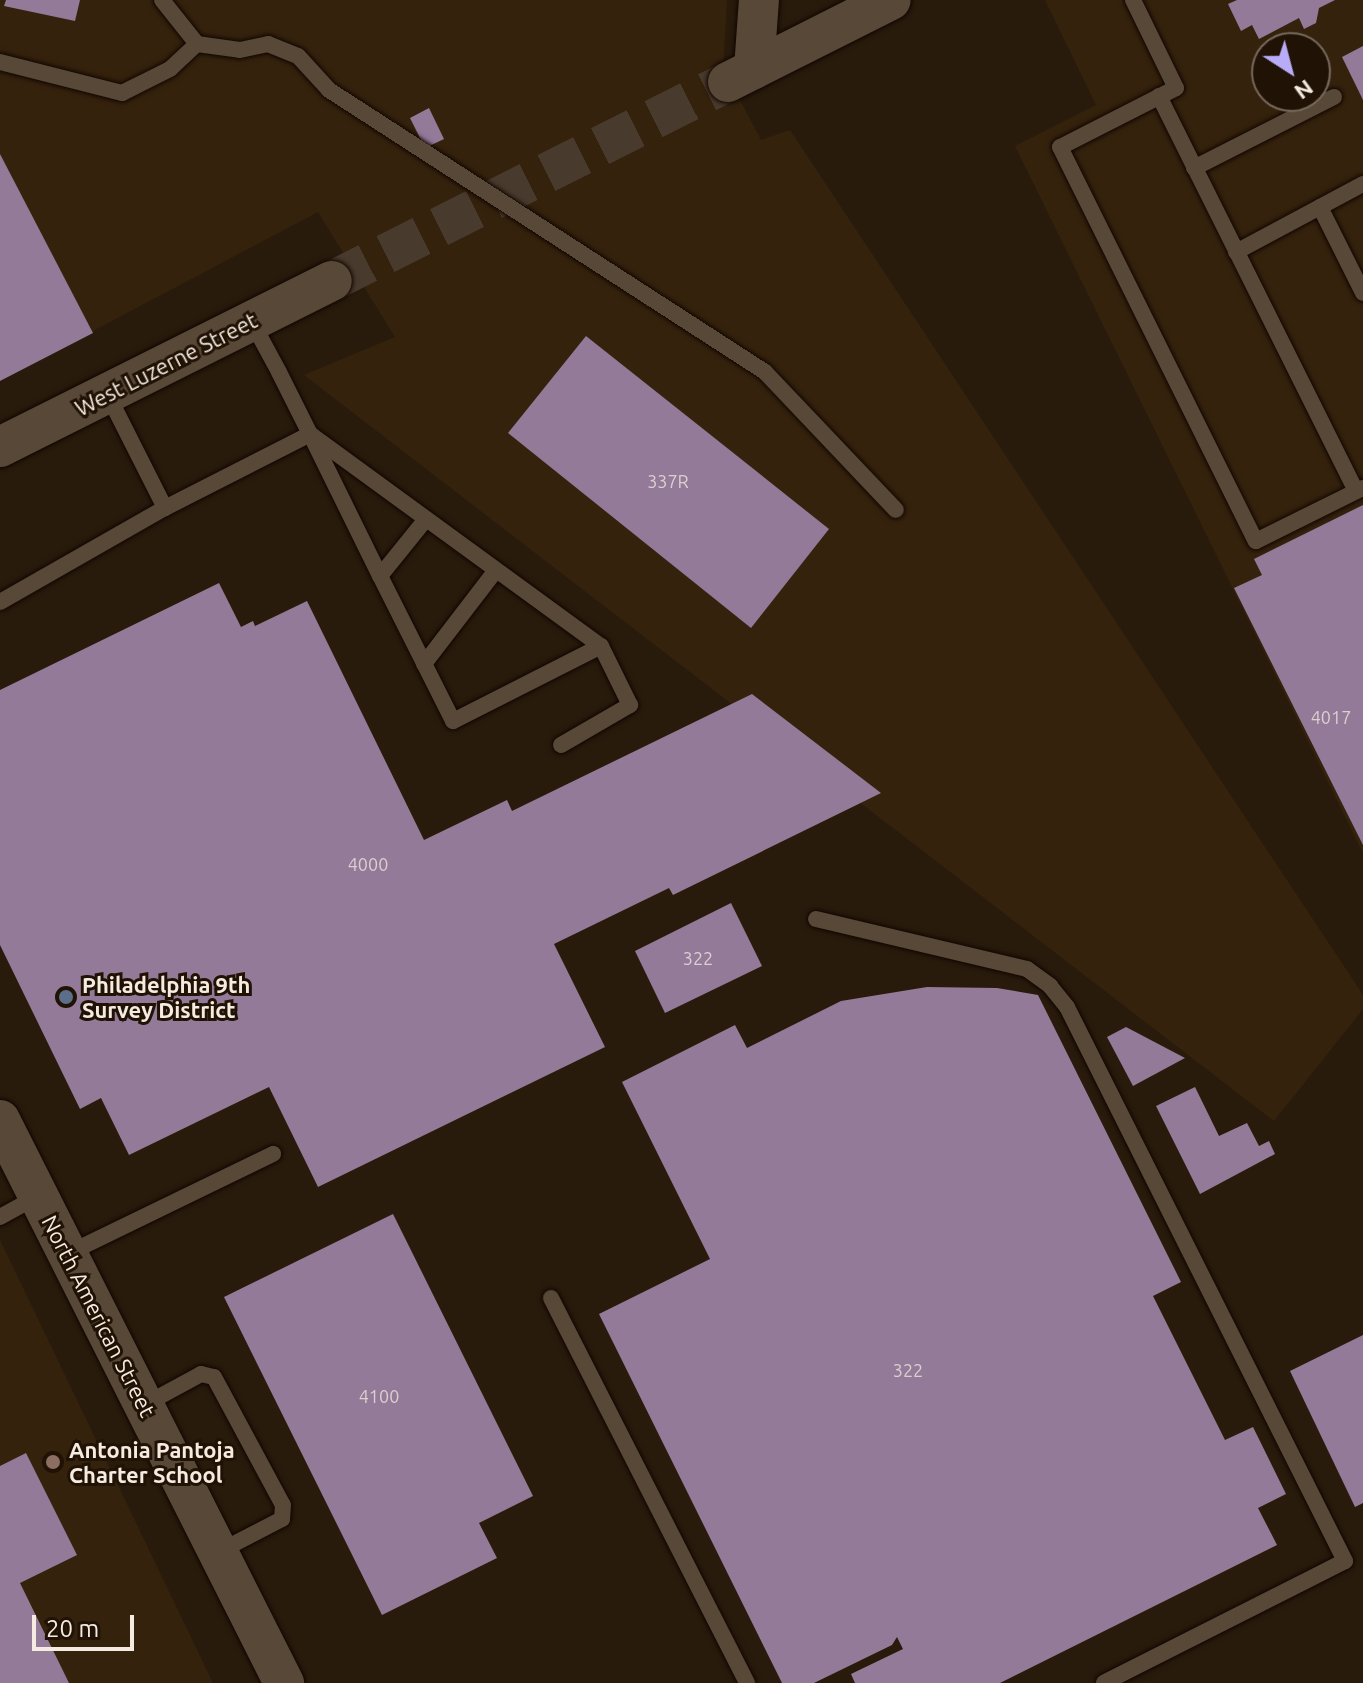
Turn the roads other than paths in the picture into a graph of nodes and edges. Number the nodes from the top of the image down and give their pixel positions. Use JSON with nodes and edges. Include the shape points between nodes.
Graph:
{"nodes":[{"id":1,"x":162,"y":0,"type":"edge"},
{"id":2,"x":759,"y":0,"type":"edge"},
{"id":3,"x":891,"y":0,"type":"edge"},
{"id":4,"x":1133,"y":0,"type":"edge"},
{"id":5,"x":197,"y":44,"type":"junction"},
{"id":6,"x":0,"y":62,"type":"edge"},
{"id":7,"x":1159,"y":96,"type":"junction"},
{"id":8,"x":1334,"y":97,"type":"dead end"},
{"id":9,"x":1194,"y":168,"type":"junction"},
{"id":10,"x":1363,"y":184,"type":"edge"},
{"id":11,"x":1320,"y":207,"type":"junction"},
{"id":12,"x":1236,"y":252,"type":"junction"},
{"id":13,"x":332,"y":281,"type":"tunnel mouth"},
{"id":14,"x":1363,"y":293,"type":"edge"},
{"id":15,"x":252,"y":321,"type":"junction"},
{"id":16,"x":107,"y":393,"type":"junction"},
{"id":17,"x":310,"y":434,"type":"junction"},
{"id":18,"x":0,"y":447,"type":"edge"},
{"id":19,"x":1359,"y":490,"type":"edge"},
{"id":20,"x":165,"y":508,"type":"junction"},
{"id":21,"x":896,"y":510,"type":"dead end"},
{"id":22,"x":426,"y":519,"type":"junction"},
{"id":23,"x":496,"y":570,"type":"junction"},
{"id":24,"x":380,"y":576,"type":"junction"},
{"id":25,"x":0,"y":602,"type":"edge"},
{"id":26,"x":601,"y":646,"type":"junction"},
{"id":27,"x":424,"y":664,"type":"junction"},
{"id":28,"x":561,"y":745,"type":"dead end"},
{"id":29,"x":816,"y":919,"type":"dead end"},
{"id":30,"x":0,"y":1120,"type":"edge"},
{"id":31,"x":273,"y":1154,"type":"dead end"},
{"id":32,"x":38,"y":1196,"type":"junction"},
{"id":33,"x":0,"y":1217,"type":"edge"},
{"id":34,"x":67,"y":1254,"type":"junction"},
{"id":35,"x":551,"y":1298,"type":"dead end"},
{"id":36,"x":144,"y":1405,"type":"junction"},
{"id":37,"x":218,"y":1552,"type":"junction"},
{"id":38,"x":284,"y":1683,"type":"edge"},
{"id":39,"x":747,"y":1683,"type":"edge"},
{"id":40,"x":1104,"y":1683,"type":"edge"}],
"edges":[{"from":1,"to":5,"type":"lane"},
{"from":2,"to":3,"type":"street","via":[[741,75]]},
{"from":4,"to":7,"type":"lane","via":[[1176,88]]},
{"from":5,"to":6,"type":"lane","via":[[170,69],[122,93]]},
{"from":5,"to":21,"type":"lane","via":[[240,50],[268,44],[298,56],[329,90],[765,372]]},
{"from":7,"to":9,"type":"lane"},
{"from":7,"to":19,"type":"lane","via":[[1060,147],[1256,541]]},
{"from":8,"to":9,"type":"lane"},
{"from":9,"to":12,"type":"lane"},
{"from":10,"to":11,"type":"lane"},
{"from":11,"to":12,"type":"lane"},
{"from":11,"to":14,"type":"lane"},
{"from":12,"to":19,"type":"lane"},
{"from":13,"to":15,"type":"street","name":"West Luzerne Street"},
{"from":15,"to":16,"type":"street","name":"West Luzerne Street"},
{"from":15,"to":17,"type":"lane"},
{"from":16,"to":18,"type":"street","name":"West Luzerne Street"},
{"from":16,"to":20,"type":"lane"},
{"from":17,"to":20,"type":"lane"},
{"from":17,"to":22,"type":"lane"},
{"from":17,"to":24,"type":"lane"},
{"from":20,"to":25,"type":"lane"},
{"from":22,"to":23,"type":"lane"},
{"from":22,"to":24,"type":"lane"},
{"from":23,"to":26,"type":"lane"},
{"from":23,"to":27,"type":"lane"},
{"from":24,"to":27,"type":"lane"},
{"from":26,"to":27,"type":"lane","via":[[453,721]]},
{"from":26,"to":28,"type":"lane","via":[[630,705]]},
{"from":29,"to":40,"type":"lane","via":[[1027,969],[1050,986],[1067,1007],[1345,1561]]},
{"from":30,"to":32,"type":"street","name":"North American Street"},
{"from":31,"to":34,"type":"lane"},
{"from":32,"to":33,"type":"lane"},
{"from":32,"to":34,"type":"street","name":"North American Street"},
{"from":34,"to":36,"type":"street","name":"North American Street"},
{"from":35,"to":39,"type":"lane"},
{"from":36,"to":37,"type":"street","name":"North American Street"},
{"from":36,"to":37,"type":"lane","via":[[201,1374],[214,1377],[283,1505],[282,1519]]},
{"from":37,"to":38,"type":"street","name":"North American Street"}]}
